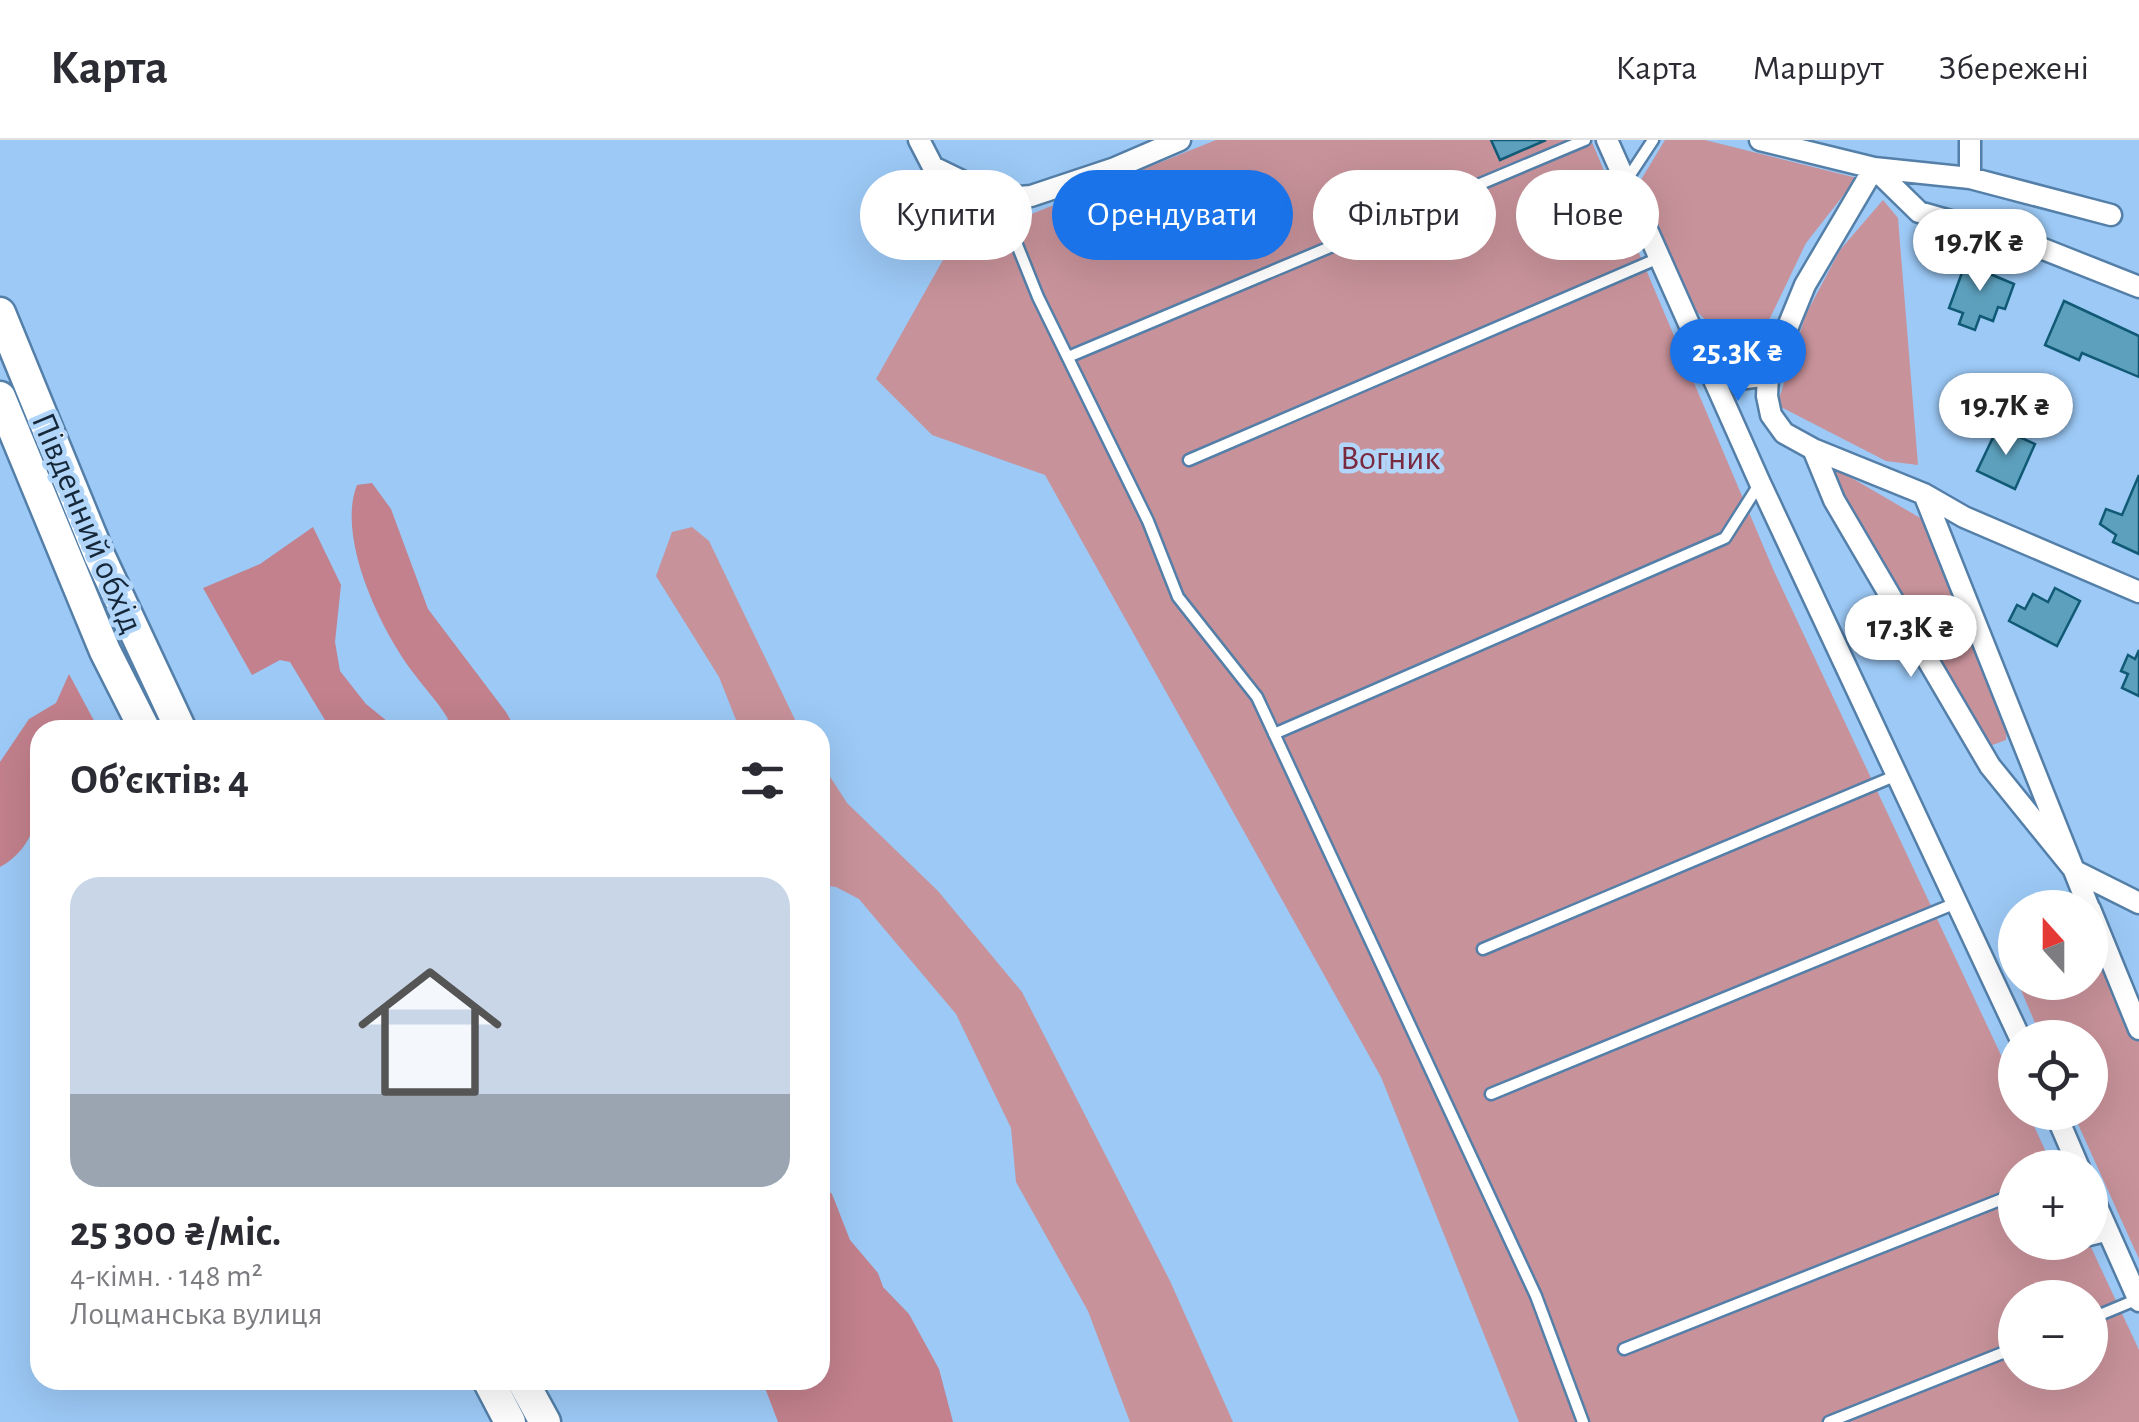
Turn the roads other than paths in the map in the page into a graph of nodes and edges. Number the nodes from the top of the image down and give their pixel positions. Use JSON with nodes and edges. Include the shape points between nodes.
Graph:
{"nodes":[{"id":1,"x":920,"y":140,"type":"edge"},
{"id":2,"x":1180,"y":140,"type":"edge"},
{"id":3,"x":1585,"y":140,"type":"edge"},
{"id":4,"x":1607,"y":140,"type":"edge"},
{"id":5,"x":1653,"y":140,"type":"edge"},
{"id":6,"x":1760,"y":140,"type":"edge"},
{"id":7,"x":1970,"y":140,"type":"edge"},
{"id":8,"x":1874,"y":168,"type":"junction"},
{"id":9,"x":939,"y":170,"type":"edge"},
{"id":10,"x":1621,"y":170,"type":"edge"},
{"id":11,"x":1634,"y":170,"type":"edge"},
{"id":12,"x":1970,"y":178,"type":"junction"},
{"id":13,"x":1032,"y":196,"type":"edge"},
{"id":14,"x":2111,"y":215,"type":"dead end"},
{"id":15,"x":1659,"y":258,"type":"edge"},
{"id":16,"x":1023,"y":260,"type":"edge"},
{"id":17,"x":1654,"y":260,"type":"edge"},
{"id":18,"x":2139,"y":287,"type":"edge"},
{"id":19,"x":0,"y":313,"type":"edge"},
{"id":20,"x":1068,"y":357,"type":"junction"},
{"id":21,"x":1710,"y":372,"type":"junction"},
{"id":22,"x":1768,"y":374,"type":"junction"},
{"id":23,"x":0,"y":398,"type":"edge"},
{"id":24,"x":1813,"y":449,"type":"junction"},
{"id":25,"x":1189,"y":460,"type":"dead end"},
{"id":26,"x":1760,"y":483,"type":"junction"},
{"id":27,"x":1924,"y":494,"type":"junction"},
{"id":28,"x":2139,"y":592,"type":"edge"},
{"id":29,"x":140,"y":720,"type":"edge"},
{"id":30,"x":176,"y":720,"type":"edge"},
{"id":31,"x":1274,"y":734,"type":"junction"},
{"id":32,"x":1897,"y":775,"type":"junction"},
{"id":33,"x":2074,"y":872,"type":"junction"},
{"id":34,"x":2082,"y":890,"type":"edge"},
{"id":35,"x":1956,"y":902,"type":"junction"},
{"id":36,"x":2139,"y":903,"type":"edge"},
{"id":37,"x":1483,"y":949,"type":"dead end"},
{"id":38,"x":2108,"y":952,"type":"edge"},
{"id":39,"x":2012,"y":1020,"type":"edge"},
{"id":40,"x":2139,"y":1029,"type":"edge"},
{"id":41,"x":1491,"y":1094,"type":"dead end"},
{"id":42,"x":1998,"y":1201,"type":"edge"},
{"id":43,"x":2108,"y":1251,"type":"edge"},
{"id":44,"x":2139,"y":1300,"type":"edge"},
{"id":45,"x":2108,"y":1311,"type":"edge"},
{"id":46,"x":1624,"y":1349,"type":"dead end"},
{"id":47,"x":1998,"y":1355,"type":"edge"},
{"id":48,"x":493,"y":1390,"type":"edge"},
{"id":49,"x":527,"y":1390,"type":"edge"},
{"id":50,"x":510,"y":1422,"type":"edge"},
{"id":51,"x":545,"y":1422,"type":"edge"},
{"id":52,"x":1582,"y":1422,"type":"edge"},
{"id":53,"x":1829,"y":1422,"type":"edge"}],
"edges":[{"from":1,"to":9,"type":"street"},
{"from":2,"to":13,"type":"street"},
{"from":3,"to":20,"type":"lane"},
{"from":4,"to":10,"type":"street"},
{"from":5,"to":11,"type":"lane"},
{"from":6,"to":8,"type":"street"},
{"from":7,"to":12,"type":"street"},
{"from":8,"to":12,"type":"street"},
{"from":8,"to":18,"type":"street","via":[[1919,212],[2028,243]]},
{"from":8,"to":22,"type":"street","via":[[1805,285]]},
{"from":12,"to":14,"type":"street"},
{"from":15,"to":21,"type":"street"},
{"from":16,"to":20,"type":"lane"},
{"from":17,"to":25,"type":"lane"},
{"from":19,"to":30,"type":"main road","name":"Південний обхід","via":[[106,572]]},
{"from":20,"to":31,"type":"lane","via":[[1178,597],[1257,697]]},
{"from":21,"to":22,"type":"street","via":[[1740,379]]},
{"from":21,"to":26,"type":"street"},
{"from":22,"to":24,"type":"street","via":[[1771,416]]},
{"from":23,"to":29,"type":"main road","name":"Південний обхід","via":[[104,651]]},
{"from":24,"to":27,"type":"street"},
{"from":24,"to":33,"type":"street","via":[[1834,500],[1990,766]]},
{"from":26,"to":31,"type":"lane","via":[[1725,538]]},
{"from":26,"to":32,"type":"street"},
{"from":27,"to":28,"type":"street"},
{"from":27,"to":33,"type":"street"},
{"from":31,"to":52,"type":"lane","via":[[1536,1296]]},
{"from":32,"to":35,"type":"street"},
{"from":32,"to":37,"type":"lane"},
{"from":33,"to":34,"type":"street"},
{"from":33,"to":36,"type":"street"},
{"from":35,"to":39,"type":"street"},
{"from":35,"to":41,"type":"lane"},
{"from":38,"to":40,"type":"street"},
{"from":42,"to":46,"type":"lane"},
{"from":43,"to":44,"type":"street"},
{"from":44,"to":45,"type":"lane"},
{"from":47,"to":53,"type":"lane"},
{"from":48,"to":50,"type":"main road"},
{"from":49,"to":51,"type":"main road"}]}
